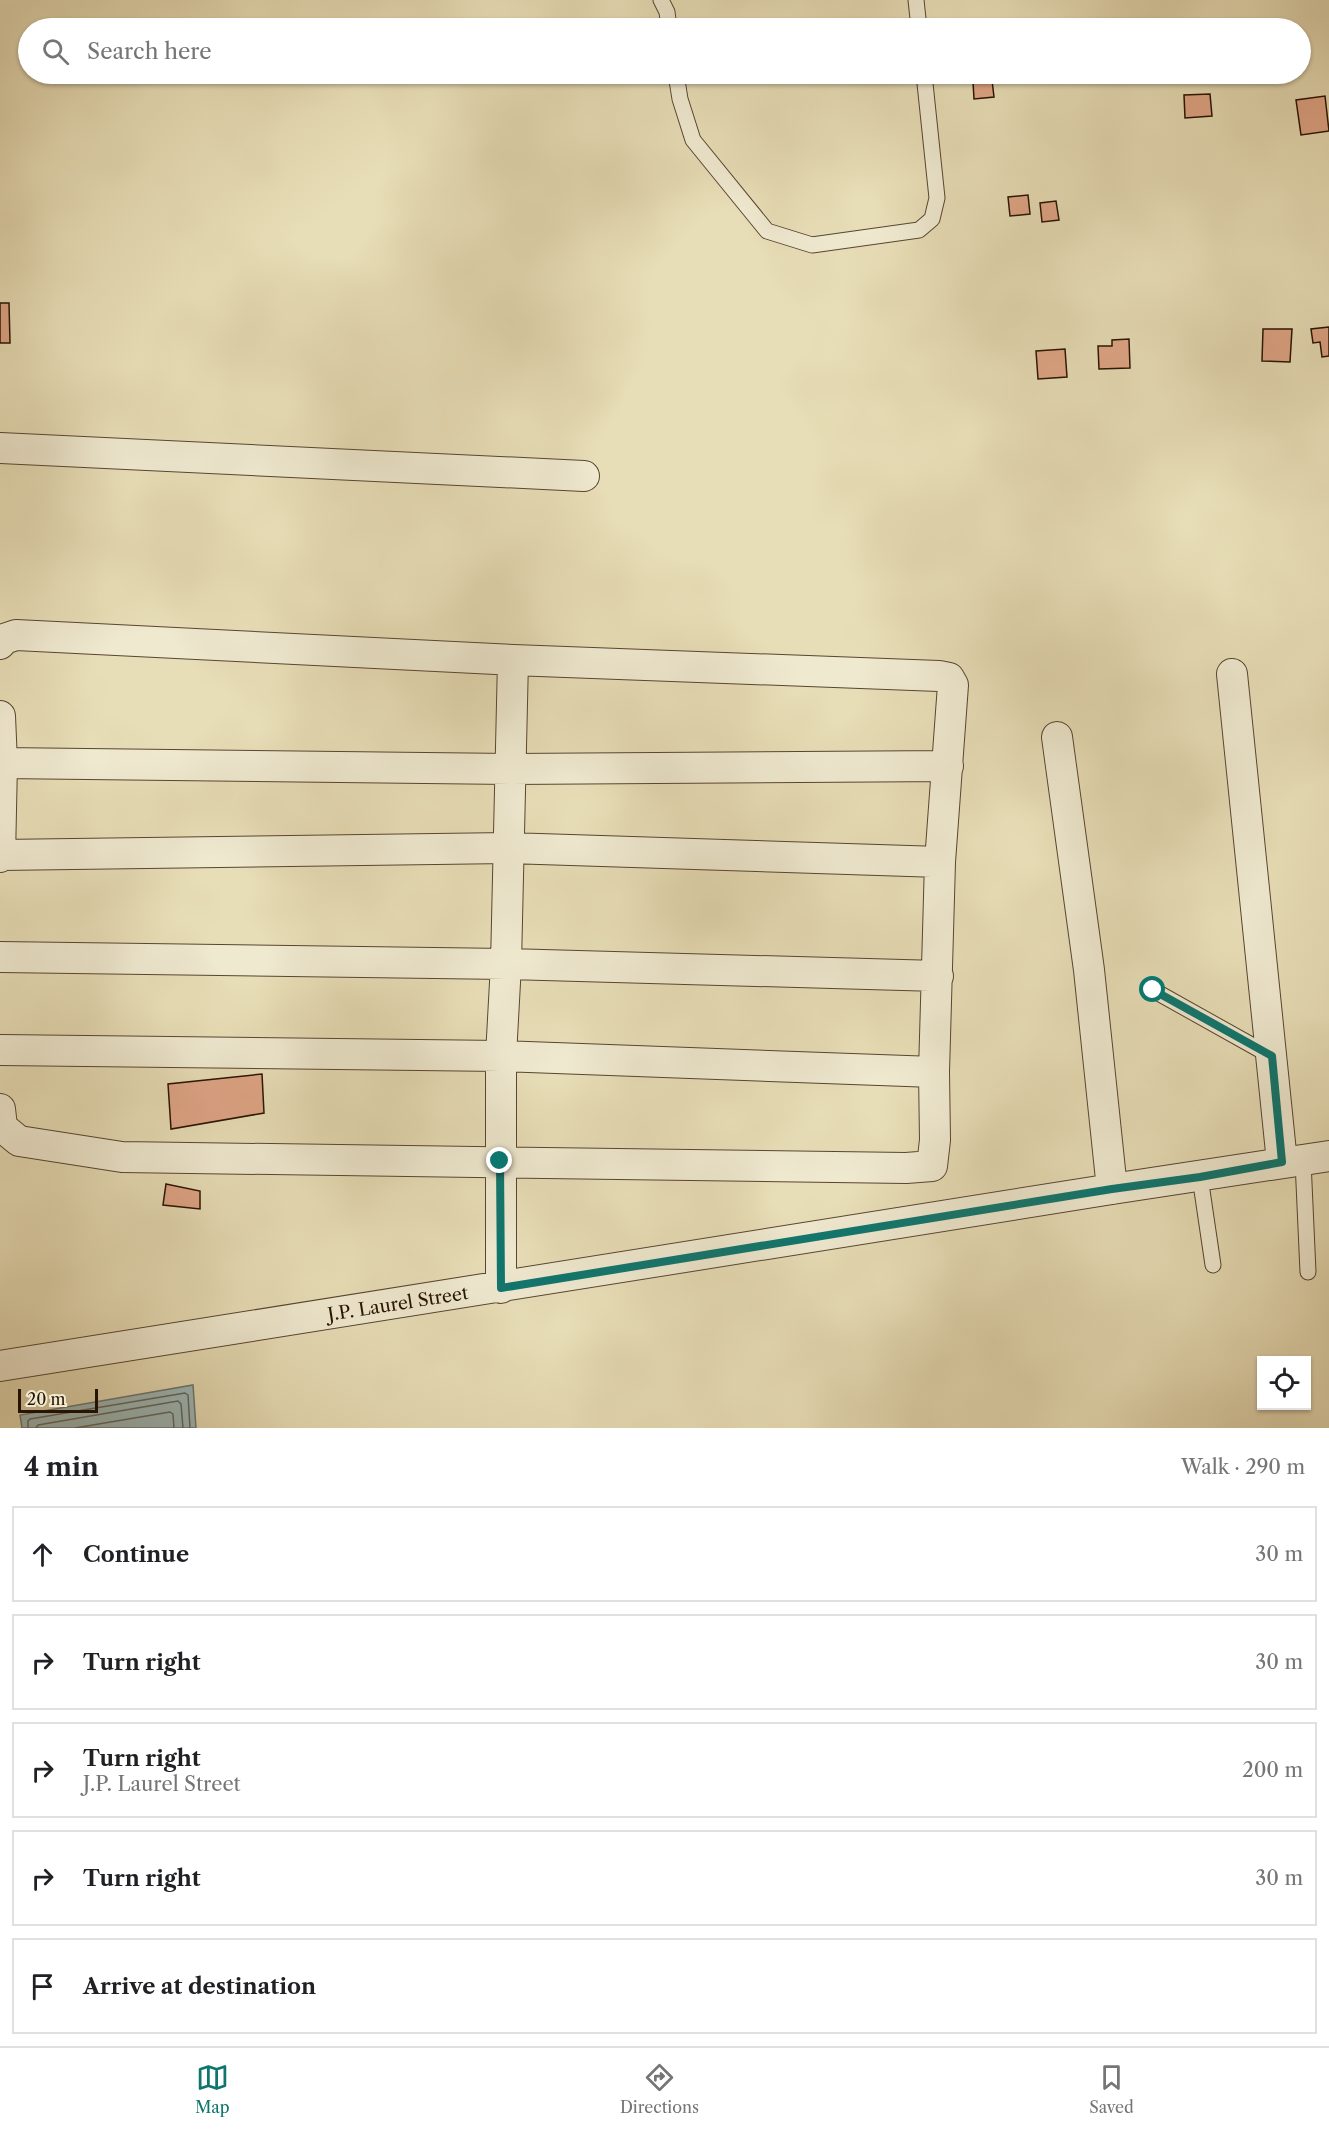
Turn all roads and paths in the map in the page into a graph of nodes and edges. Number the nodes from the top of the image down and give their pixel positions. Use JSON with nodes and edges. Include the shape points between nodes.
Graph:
{"nodes":[{"id":1,"x":661,"y":0,"type":"edge"},
{"id":2,"x":916,"y":0,"type":"edge"},
{"id":3,"x":668,"y":18,"type":"edge"},
{"id":4,"x":918,"y":18,"type":"edge"},
{"id":5,"x":678,"y":84,"type":"edge"},
{"id":6,"x":925,"y":84,"type":"edge"},
{"id":7,"x":0,"y":448,"type":"edge"},
{"id":8,"x":584,"y":476,"type":"dead end"},
{"id":9,"x":0,"y":644,"type":"edge"},
{"id":10,"x":513,"y":660,"type":"junction"},
{"id":11,"x":1232,"y":674,"type":"dead end"},
{"id":12,"x":0,"y":716,"type":"edge"},
{"id":13,"x":1057,"y":737,"type":"dead end"},
{"id":14,"x":2,"y":763,"type":"junction"},
{"id":15,"x":948,"y":766,"type":"junction"},
{"id":16,"x":511,"y":769,"type":"junction"},
{"id":17,"x":508,"y":848,"type":"junction"},
{"id":18,"x":0,"y":856,"type":"edge"},
{"id":19,"x":940,"y":862,"type":"junction"},
{"id":20,"x":0,"y":957,"type":"edge"},
{"id":21,"x":506,"y":964,"type":"junction"},
{"id":22,"x":938,"y":976,"type":"junction"},
{"id":23,"x":1153,"y":990,"type":"dead end"},
{"id":24,"x":0,"y":1050,"type":"edge"},
{"id":25,"x":501,"y":1056,"type":"junction"},
{"id":26,"x":1272,"y":1056,"type":"junction"},
{"id":27,"x":934,"y":1072,"type":"junction"},
{"id":28,"x":1,"y":1121,"type":"edge"},
{"id":29,"x":1305,"y":1160,"type":"edge"},
{"id":30,"x":500,"y":1161,"type":"junction"},
{"id":31,"x":1200,"y":1177,"type":"junction"},
{"id":32,"x":1112,"y":1189,"type":"junction"},
{"id":33,"x":1213,"y":1265,"type":"dead end"},
{"id":34,"x":1308,"y":1272,"type":"dead end"},
{"id":35,"x":501,"y":1288,"type":"junction"},
{"id":36,"x":0,"y":1366,"type":"edge"}],
"edges":[{"from":1,"to":3,"type":"lane"},
{"from":2,"to":4,"type":"lane"},
{"from":5,"to":6,"type":"lane","via":[[693,140],[767,231],[812,245],[919,230],[932,219],[937,198]]},
{"from":7,"to":8,"type":"street"},
{"from":9,"to":10,"type":"street","via":[[16,635]]},
{"from":10,"to":15,"type":"street","via":[[948,678],[953,685]]},
{"from":10,"to":16,"type":"street"},
{"from":11,"to":26,"type":"street"},
{"from":12,"to":14,"type":"street"},
{"from":13,"to":32,"type":"street","via":[[1089,970]]},
{"from":14,"to":16,"type":"street"},
{"from":14,"to":18,"type":"street"},
{"from":15,"to":16,"type":"street"},
{"from":15,"to":19,"type":"street"},
{"from":16,"to":17,"type":"street"},
{"from":17,"to":18,"type":"street"},
{"from":17,"to":19,"type":"street"},
{"from":17,"to":21,"type":"street"},
{"from":19,"to":22,"type":"street"},
{"from":20,"to":21,"type":"street"},
{"from":21,"to":22,"type":"street"},
{"from":21,"to":25,"type":"street"},
{"from":22,"to":27,"type":"street"},
{"from":23,"to":26,"type":"lane"},
{"from":24,"to":25,"type":"street"},
{"from":25,"to":27,"type":"street"},
{"from":25,"to":30,"type":"street"},
{"from":26,"to":29,"type":"street"},
{"from":27,"to":30,"type":"street","via":[[932,1166]]},
{"from":28,"to":30,"type":"street","via":[[19,1141],[122,1157]]},
{"from":29,"to":31,"type":"street","name":"J.P. Laurel Street"},
{"from":29,"to":34,"type":"lane"},
{"from":30,"to":35,"type":"street"},
{"from":31,"to":32,"type":"street","name":"J.P. Laurel Street"},
{"from":31,"to":33,"type":"lane"},
{"from":32,"to":35,"type":"street","name":"J.P. Laurel Street"},
{"from":35,"to":36,"type":"street","name":"J.P. Laurel Street"}]}
